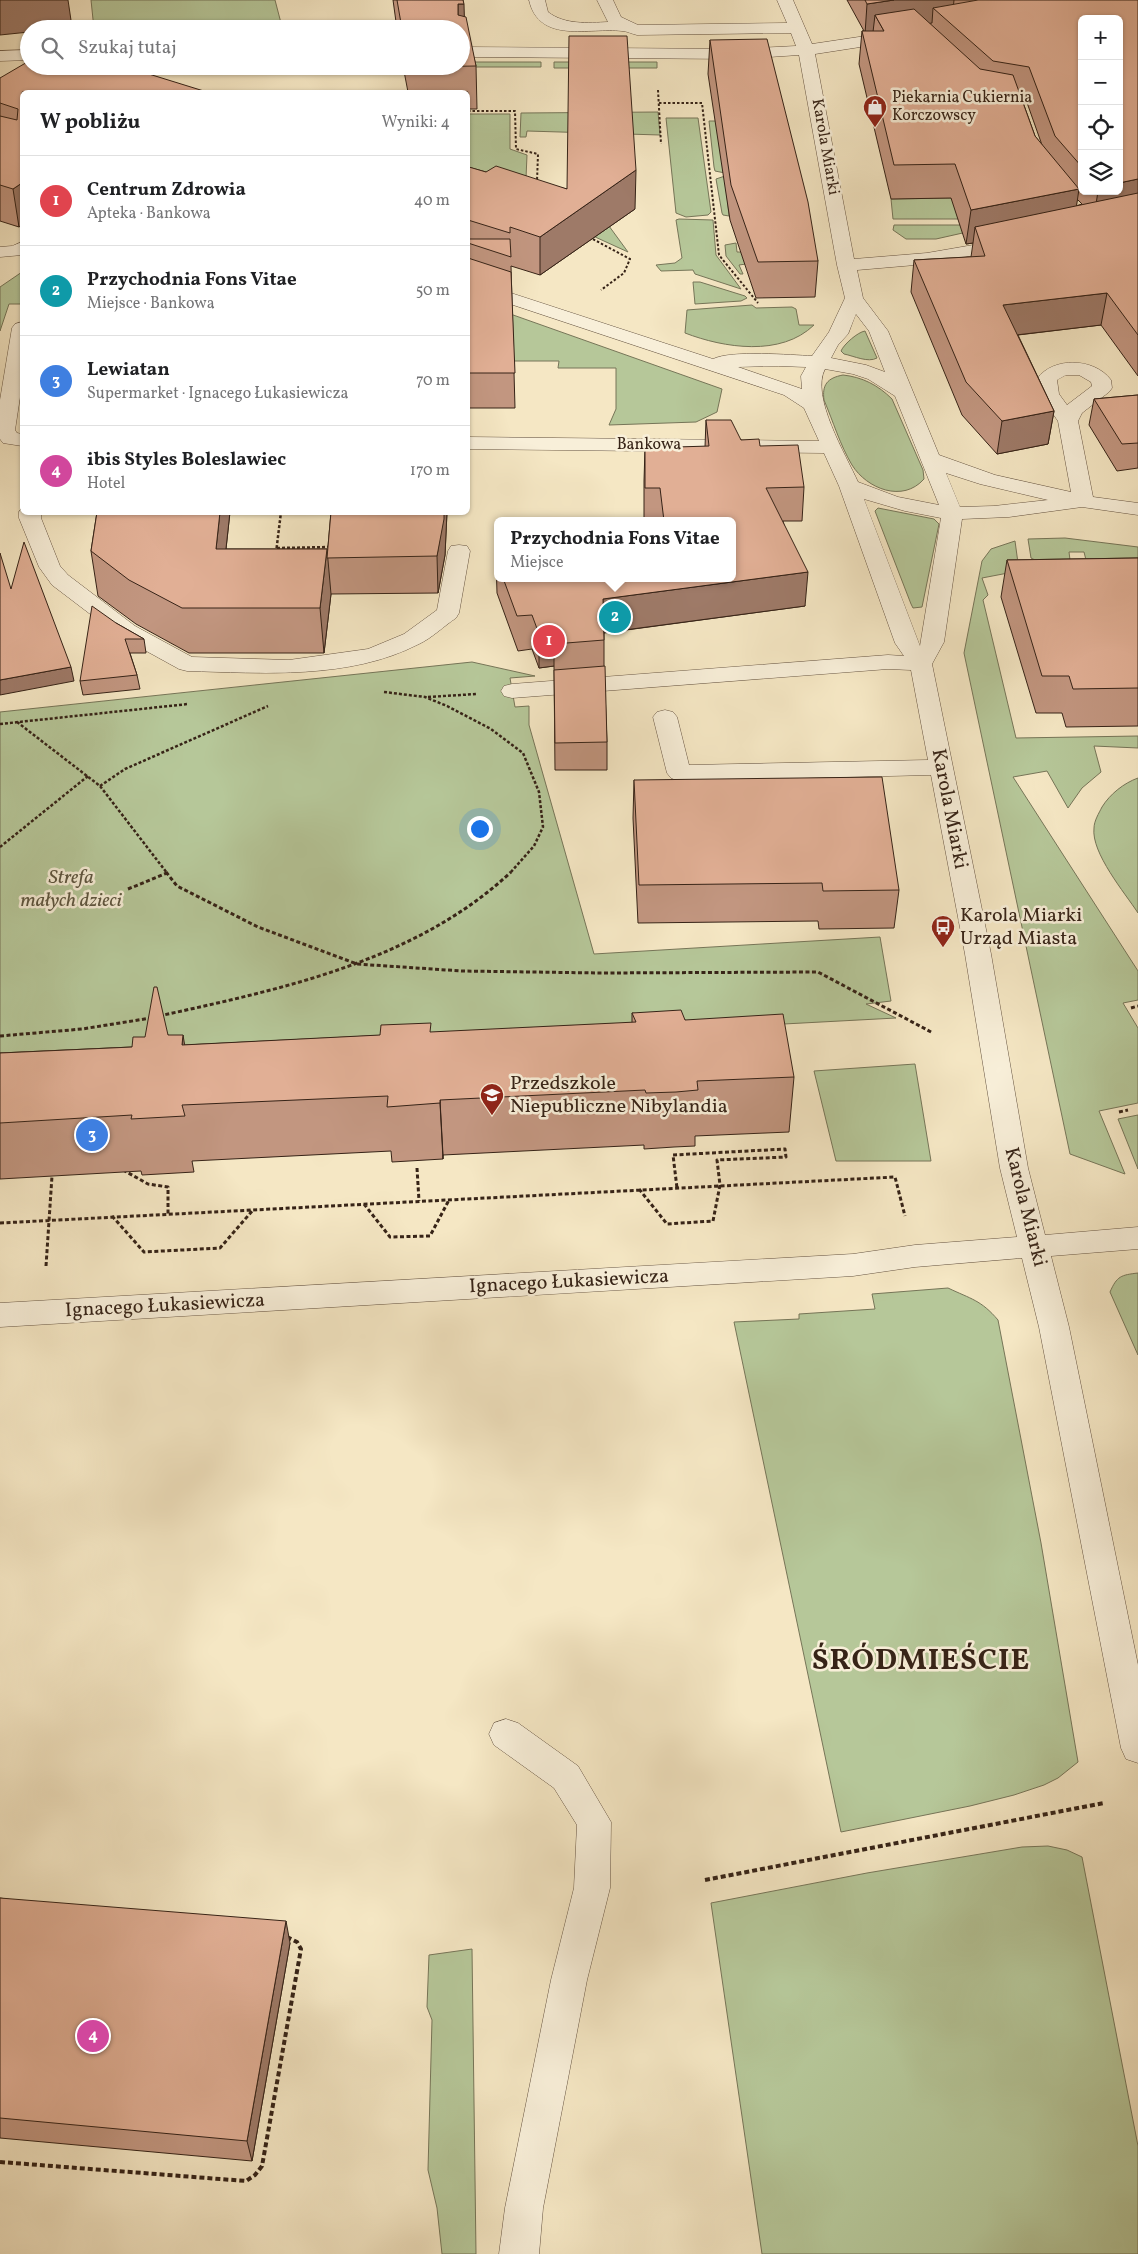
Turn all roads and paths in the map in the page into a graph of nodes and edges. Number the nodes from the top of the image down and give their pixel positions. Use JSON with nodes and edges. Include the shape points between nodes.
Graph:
{"nodes":[{"id":1,"x":537,"y":0,"type":"edge"},
{"id":2,"x":605,"y":0,"type":"edge"},
{"id":3,"x":785,"y":0,"type":"edge"},
{"id":4,"x":622,"y":26,"type":"junction"},
{"id":5,"x":797,"y":28,"type":"junction"},
{"id":6,"x":914,"y":34,"type":"edge"},
{"id":7,"x":806,"y":50,"type":"junction"},
{"id":8,"x":470,"y":52,"type":"edge"},
{"id":9,"x":20,"y":55,"type":"edge"},
{"id":10,"x":0,"y":56,"type":"edge"},
{"id":11,"x":658,"y":87,"type":"dead end"},
{"id":12,"x":659,"y":103,"type":"junction"},
{"id":13,"x":470,"y":111,"type":"edge"},
{"id":14,"x":660,"y":144,"type":"dead end"},
{"id":15,"x":537,"y":181,"type":"edge"},
{"id":16,"x":589,"y":238,"type":"edge"},
{"id":17,"x":1029,"y":240,"type":"edge"},
{"id":18,"x":20,"y":248,"type":"edge"},
{"id":19,"x":0,"y":252,"type":"edge"},
{"id":20,"x":846,"y":265,"type":"junction"},
{"id":21,"x":470,"y":285,"type":"edge"},
{"id":22,"x":601,"y":290,"type":"dead end"},
{"id":23,"x":854,"y":298,"type":"junction"},
{"id":24,"x":758,"y":303,"type":"dead end"},
{"id":25,"x":20,"y":340,"type":"edge"},
{"id":26,"x":706,"y":362,"type":"junction"},
{"id":27,"x":817,"y":363,"type":"junction"},
{"id":28,"x":905,"y":394,"type":"junction"},
{"id":29,"x":813,"y":405,"type":"junction"},
{"id":30,"x":1068,"y":420,"type":"dead end"},
{"id":31,"x":11,"y":439,"type":"edge"},
{"id":32,"x":470,"y":444,"type":"edge"},
{"id":33,"x":830,"y":446,"type":"junction"},
{"id":34,"x":931,"y":459,"type":"junction"},
{"id":35,"x":849,"y":486,"type":"junction"},
{"id":36,"x":1083,"y":501,"type":"junction"},
{"id":37,"x":1138,"y":509,"type":"edge"},
{"id":38,"x":952,"y":512,"type":"junction"},
{"id":39,"x":30,"y":515,"type":"edge"},
{"id":40,"x":281,"y":515,"type":"edge"},
{"id":41,"x":334,"y":547,"type":"edge"},
{"id":42,"x":277,"y":548,"type":"junction"},
{"id":43,"x":459,"y":551,"type":"dead end"},
{"id":44,"x":276,"y":557,"type":"edge"},
{"id":45,"x":921,"y":664,"type":"junction"},
{"id":46,"x":379,"y":691,"type":"dead end"},
{"id":47,"x":512,"y":691,"type":"joint"},
{"id":48,"x":426,"y":698,"type":"junction"},
{"id":49,"x":190,"y":704,"type":"dead end"},
{"id":50,"x":268,"y":706,"type":"dead end"},
{"id":51,"x":665,"y":717,"type":"dead end"},
{"id":52,"x":17,"y":722,"type":"junction"},
{"id":53,"x":0,"y":724,"type":"edge"},
{"id":54,"x":940,"y":767,"type":"junction"},
{"id":55,"x":88,"y":776,"type":"junction"},
{"id":56,"x":100,"y":786,"type":"junction"},
{"id":57,"x":0,"y":847,"type":"edge"},
{"id":58,"x":167,"y":873,"type":"junction"},
{"id":59,"x":128,"y":888,"type":"dead end"},
{"id":60,"x":357,"y":964,"type":"junction"},
{"id":61,"x":1138,"y":1006,"type":"edge"},
{"id":62,"x":1131,"y":1008,"type":"dead end"},
{"id":63,"x":933,"y":1033,"type":"dead end"},
{"id":64,"x":0,"y":1036,"type":"edge"},
{"id":65,"x":1128,"y":1110,"type":"dead end"},
{"id":66,"x":1119,"y":1112,"type":"dead end"},
{"id":67,"x":416,"y":1168,"type":"dead end"},
{"id":68,"x":118,"y":1169,"type":"edge"},
{"id":69,"x":52,"y":1176,"type":"dead end"},
{"id":70,"x":720,"y":1185,"type":"junction"},
{"id":71,"x":677,"y":1188,"type":"junction"},
{"id":72,"x":639,"y":1190,"type":"junction"},
{"id":73,"x":449,"y":1199,"type":"junction"},
{"id":74,"x":419,"y":1201,"type":"junction"},
{"id":75,"x":364,"y":1204,"type":"junction"},
{"id":76,"x":253,"y":1210,"type":"junction"},
{"id":77,"x":168,"y":1214,"type":"junction"},
{"id":78,"x":112,"y":1216,"type":"junction"},
{"id":79,"x":48,"y":1220,"type":"junction"},
{"id":80,"x":0,"y":1223,"type":"edge"},
{"id":81,"x":907,"y":1223,"type":"dead end"},
{"id":82,"x":1138,"y":1238,"type":"edge"},
{"id":83,"x":1035,"y":1248,"type":"junction"},
{"id":84,"x":46,"y":1266,"type":"dead end"},
{"id":85,"x":0,"y":1315,"type":"edge"},
{"id":86,"x":1136,"y":1729,"type":"edge"},
{"id":87,"x":506,"y":1734,"type":"dead end"},
{"id":88,"x":1104,"y":1804,"type":"dead end"},
{"id":89,"x":705,"y":1880,"type":"dead end"},
{"id":90,"x":285,"y":1936,"type":"edge"},
{"id":91,"x":0,"y":2162,"type":"edge"},
{"id":92,"x":519,"y":2254,"type":"edge"}],
"edges":[{"from":1,"to":4,"type":"street","via":[[541,14],[553,22],[573,26]]},
{"from":2,"to":4,"type":"street","via":[[612,19]]},
{"from":3,"to":5,"type":"street","name":"Karola Miarki"},
{"from":4,"to":5,"type":"street","via":[[637,30]]},
{"from":5,"to":7,"type":"street","name":"Karola Miarki"},
{"from":6,"to":7,"type":"street"},
{"from":7,"to":8,"type":"street","via":[[739,54]]},
{"from":7,"to":20,"type":"street","name":"Karola Miarki"},
{"from":9,"to":10,"type":"street"},
{"from":11,"to":12,"type":"path"},
{"from":12,"to":14,"type":"path"},
{"from":12,"to":24,"type":"path","via":[[702,103],[719,255]]},
{"from":13,"to":15,"type":"path","via":[[515,110],[516,149],[538,154]]},
{"from":16,"to":22,"type":"path","via":[[630,259],[624,274]]},
{"from":17,"to":20,"type":"street","via":[[926,260]]},
{"from":18,"to":19,"type":"street"},
{"from":20,"to":23,"type":"street","name":"Karola Miarki"},
{"from":21,"to":26,"type":"street"},
{"from":23,"to":27,"type":"street","name":"Karola Miarki","via":[[838,334]]},
{"from":23,"to":28,"type":"street","name":"Karola Miarki","via":[[878,331]]},
{"from":25,"to":31,"type":"street","via":[[5,430]]},
{"from":26,"to":27,"type":"street","via":[[775,360]]},
{"from":26,"to":29,"type":"street","via":[[791,391]]},
{"from":27,"to":28,"type":"street","via":[[869,372]]},
{"from":27,"to":29,"type":"street","name":"Karola Miarki","via":[[811,376]]},
{"from":28,"to":34,"type":"street","name":"Karola Miarki"},
{"from":29,"to":33,"type":"street","name":"Karola Miarki"},
{"from":30,"to":36,"type":"street"},
{"from":32,"to":33,"type":"street","name":"Bankowa"},
{"from":33,"to":35,"type":"street","name":"Karola Miarki"},
{"from":34,"to":36,"type":"street","via":[[996,482]]},
{"from":34,"to":38,"type":"street","name":"Karola Miarki"},
{"from":35,"to":38,"type":"street","via":[[917,507]]},
{"from":35,"to":45,"type":"street","name":"Karola Miarki","via":[[906,643]]},
{"from":36,"to":37,"type":"street"},
{"from":36,"to":38,"type":"street","via":[[995,512]]},
{"from":38,"to":45,"type":"street","name":"Karola Miarki","via":[[933,642]]},
{"from":39,"to":43,"type":"street","via":[[50,566],[60,580],[128,631],[187,664],[289,666],[373,655],[412,639],[448,613]]},
{"from":40,"to":42,"type":"path"},
{"from":41,"to":42,"type":"path"},
{"from":42,"to":44,"type":"path"},
{"from":45,"to":47,"type":"street","via":[[888,662]]},
{"from":45,"to":54,"type":"street","name":"Karola Miarki"},
{"from":46,"to":48,"type":"path"},
{"from":47,"to":48,"type":"path"},
{"from":48,"to":60,"type":"path","via":[[501,735],[523,754],[538,793],[542,832],[516,868],[485,896],[426,935]]},
{"from":49,"to":52,"type":"path"},
{"from":50,"to":56,"type":"path","via":[[125,769]]},
{"from":51,"to":54,"type":"street","via":[[679,773]]},
{"from":52,"to":53,"type":"path"},
{"from":52,"to":55,"type":"path"},
{"from":54,"to":83,"type":"street","name":"Karola Miarki","via":[[978,954],[1014,1168]]},
{"from":55,"to":56,"type":"path"},
{"from":55,"to":57,"type":"path"},
{"from":56,"to":58,"type":"path"},
{"from":58,"to":59,"type":"path"},
{"from":58,"to":60,"type":"path","via":[[177,886],[258,927]]},
{"from":60,"to":63,"type":"path","via":[[462,971],[818,972]]},
{"from":60,"to":64,"type":"path","via":[[238,998],[133,1022]]},
{"from":61,"to":62,"type":"path"},
{"from":65,"to":66,"type":"path"},
{"from":67,"to":74,"type":"path"},
{"from":68,"to":77,"type":"path","via":[[145,1184],[168,1187]]},
{"from":69,"to":79,"type":"path"},
{"from":70,"to":71,"type":"path"},
{"from":70,"to":71,"type":"path","via":[[717,1160],[786,1157],[785,1149],[672,1155]]},
{"from":70,"to":72,"type":"path","via":[[713,1221],[667,1224]]},
{"from":70,"to":81,"type":"path","via":[[895,1177]]},
{"from":71,"to":72,"type":"path"},
{"from":72,"to":73,"type":"path"},
{"from":73,"to":74,"type":"path"},
{"from":73,"to":75,"type":"path","via":[[430,1236],[390,1237]]},
{"from":74,"to":75,"type":"path"},
{"from":75,"to":76,"type":"path"},
{"from":76,"to":77,"type":"path"},
{"from":76,"to":78,"type":"path","via":[[220,1248],[144,1252]]},
{"from":77,"to":78,"type":"path"},
{"from":78,"to":79,"type":"path"},
{"from":79,"to":80,"type":"path"},
{"from":79,"to":84,"type":"path"},
{"from":82,"to":83,"type":"street","name":"Ignacego Łukasiewicza"},
{"from":83,"to":85,"type":"street","name":"Ignacego Łukasiewicza","via":[[915,1256],[853,1265]]},
{"from":83,"to":86,"type":"street","name":"Karola Miarki"},
{"from":87,"to":92,"type":"street","via":[[566,1777],[594,1822],[592,1888],[569,1980],[526,2198]]},
{"from":88,"to":89,"type":"path"},
{"from":90,"to":91,"type":"path","via":[[297,1942],[300,1949],[298,1966],[262,2166],[255,2175],[246,2181]]}]}
